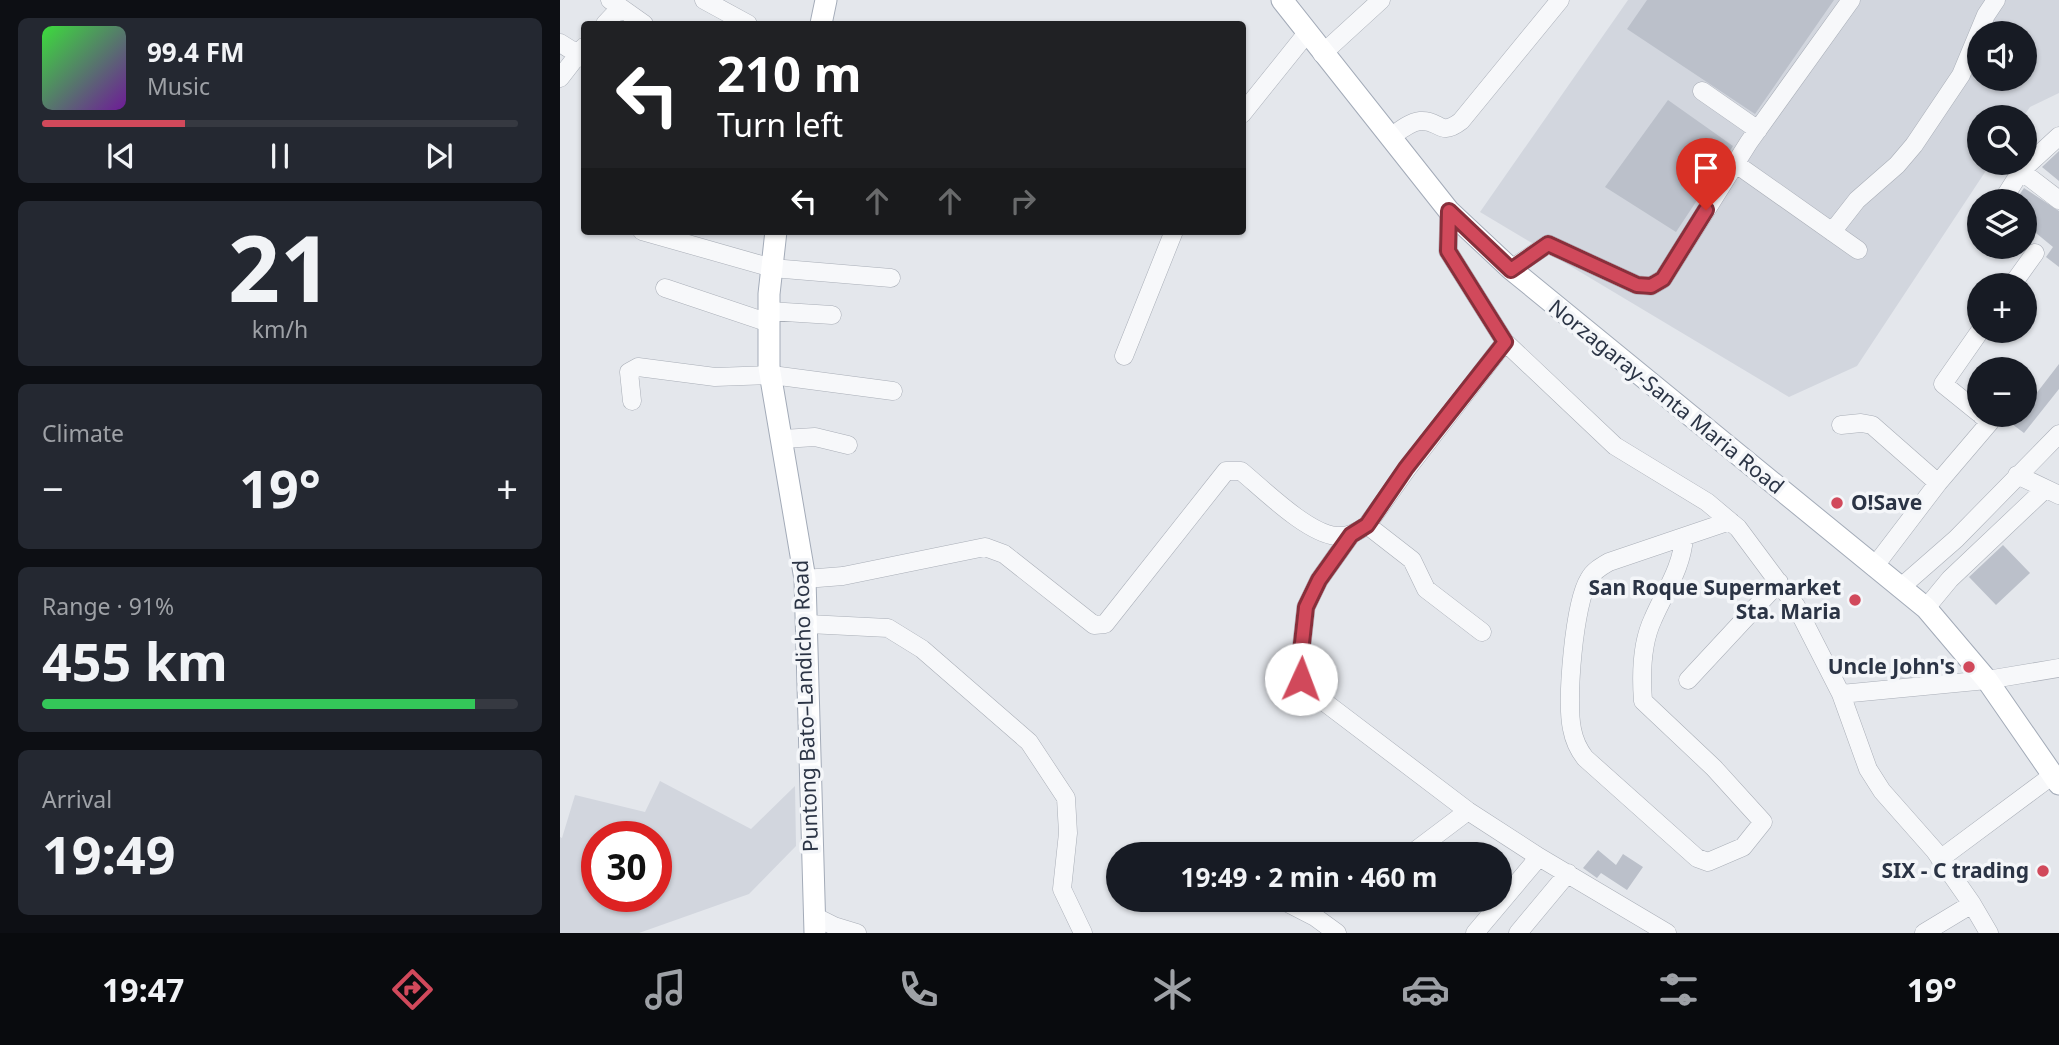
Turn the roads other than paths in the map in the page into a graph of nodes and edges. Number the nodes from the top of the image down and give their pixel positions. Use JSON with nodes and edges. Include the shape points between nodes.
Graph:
{"nodes":[{"id":1,"x":704,"y":0,"type":"edge"},
{"id":2,"x":826,"y":0,"type":"edge"},
{"id":3,"x":1282,"y":0,"type":"edge"},
{"id":4,"x":1381,"y":0,"type":"edge"},
{"id":5,"x":1560,"y":0,"type":"edge"},
{"id":6,"x":1851,"y":0,"type":"edge"},
{"id":7,"x":1996,"y":0,"type":"edge"},
{"id":8,"x":615,"y":4,"type":"edge"},
{"id":9,"x":606,"y":21,"type":"edge"},
{"id":10,"x":640,"y":21,"type":"edge"},
{"id":11,"x":742,"y":21,"type":"edge"},
{"id":12,"x":822,"y":21,"type":"edge"},
{"id":13,"x":1307,"y":33,"type":"junction"},
{"id":14,"x":560,"y":43,"type":"edge"},
{"id":15,"x":581,"y":53,"type":"edge"},
{"id":16,"x":581,"y":54,"type":"edge"},
{"id":17,"x":1322,"y":54,"type":"junction"},
{"id":18,"x":560,"y":78,"type":"edge"},
{"id":19,"x":1702,"y":92,"type":"dead end"},
{"id":20,"x":1246,"y":109,"type":"edge"},
{"id":21,"x":1758,"y":130,"type":"junction"},
{"id":22,"x":2059,"y":136,"type":"edge"},
{"id":23,"x":1391,"y":137,"type":"junction"},
{"id":24,"x":2037,"y":156,"type":"edge"},
{"id":25,"x":1735,"y":164,"type":"junction"},
{"id":26,"x":2026,"y":175,"type":"edge"},
{"id":27,"x":2059,"y":200,"type":"edge"},
{"id":28,"x":1449,"y":211,"type":"junction"},
{"id":29,"x":1832,"y":232,"type":"junction"},
{"id":30,"x":656,"y":235,"type":"edge"},
{"id":31,"x":776,"y":235,"type":"edge"},
{"id":32,"x":1172,"y":235,"type":"edge"},
{"id":33,"x":1858,"y":250,"type":"dead end"},
{"id":34,"x":772,"y":268,"type":"junction"},
{"id":35,"x":1511,"y":270,"type":"junction"},
{"id":36,"x":891,"y":278,"type":"dead end"},
{"id":37,"x":665,"y":288,"type":"dead end"},
{"id":38,"x":832,"y":316,"type":"dead end"},
{"id":39,"x":769,"y":317,"type":"junction"},
{"id":40,"x":1505,"y":342,"type":"junction"},
{"id":41,"x":1972,"y":343,"type":"edge"},
{"id":42,"x":1124,"y":356,"type":"dead end"},
{"id":43,"x":772,"y":375,"type":"junction"},
{"id":44,"x":893,"y":391,"type":"dead end"},
{"id":45,"x":632,"y":401,"type":"dead end"},
{"id":46,"x":1967,"y":403,"type":"edge"},
{"id":47,"x":1841,"y":425,"type":"dead end"},
{"id":48,"x":1986,"y":427,"type":"edge"},
{"id":49,"x":2059,"y":434,"type":"edge"},
{"id":50,"x":783,"y":439,"type":"junction"},
{"id":51,"x":848,"y":445,"type":"dead end"},
{"id":52,"x":2017,"y":475,"type":"junction"},
{"id":53,"x":1938,"y":483,"type":"junction"},
{"id":54,"x":2052,"y":493,"type":"edge"},
{"id":55,"x":1730,"y":521,"type":"junction"},
{"id":56,"x":1359,"y":530,"type":"junction"},
{"id":57,"x":1684,"y":537,"type":"junction"},
{"id":58,"x":1874,"y":567,"type":"junction"},
{"id":59,"x":805,"y":579,"type":"junction"},
{"id":60,"x":1779,"y":582,"type":"junction"},
{"id":61,"x":1900,"y":588,"type":"junction"},
{"id":62,"x":1926,"y":608,"type":"junction"},
{"id":63,"x":808,"y":624,"type":"junction"},
{"id":64,"x":1482,"y":632,"type":"dead end"},
{"id":65,"x":2059,"y":668,"type":"edge"},
{"id":66,"x":1688,"y":680,"type":"dead end"},
{"id":67,"x":1987,"y":680,"type":"junction"},
{"id":68,"x":1841,"y":694,"type":"junction"},
{"id":69,"x":2056,"y":779,"type":"edge"},
{"id":70,"x":1468,"y":811,"type":"junction"},
{"id":71,"x":1427,"y":842,"type":"edge"},
{"id":72,"x":1539,"y":857,"type":"junction"},
{"id":73,"x":1940,"y":859,"type":"junction"},
{"id":74,"x":1568,"y":873,"type":"junction"},
{"id":75,"x":1972,"y":904,"type":"junction"},
{"id":76,"x":1305,"y":912,"type":"edge"},
{"id":77,"x":814,"y":924,"type":"edge"},
{"id":78,"x":857,"y":933,"type":"edge"},
{"id":79,"x":1083,"y":933,"type":"edge"},
{"id":80,"x":1336,"y":933,"type":"edge"},
{"id":81,"x":1475,"y":933,"type":"edge"},
{"id":82,"x":1518,"y":933,"type":"edge"},
{"id":83,"x":1667,"y":933,"type":"edge"},
{"id":84,"x":1924,"y":933,"type":"edge"},
{"id":85,"x":1989,"y":933,"type":"edge"}],
"edges":[{"from":1,"to":11,"type":"street"},
{"from":2,"to":12,"type":"main road"},
{"from":3,"to":13,"type":"main road","name":"Norzagaray-Santa Maria Road"},
{"from":4,"to":17,"type":"street"},
{"from":5,"to":23,"type":"street","via":[[1461,121],[1451,129],[1418,121]]},
{"from":6,"to":21,"type":"street"},
{"from":7,"to":29,"type":"street","via":[[1961,75],[1914,145],[1857,200]]},
{"from":8,"to":9,"type":"street"},
{"from":8,"to":10,"type":"street"},
{"from":13,"to":17,"type":"main road","name":"Norzagaray-Santa Maria Road"},
{"from":13,"to":20,"type":"street"},
{"from":14,"to":15,"type":"street"},
{"from":16,"to":18,"type":"street"},
{"from":17,"to":23,"type":"main road","name":"Norzagaray-Santa Maria Road"},
{"from":19,"to":21,"type":"street"},
{"from":21,"to":25,"type":"street"},
{"from":22,"to":24,"type":"street"},
{"from":23,"to":28,"type":"main road","name":"Norzagaray-Santa Maria Road"},
{"from":25,"to":29,"type":"street"},
{"from":25,"to":35,"type":"street","via":[[1663,279],[1651,286],[1637,285],[1548,244]]},
{"from":26,"to":27,"type":"street"},
{"from":28,"to":35,"type":"main road","name":"Norzagaray-Santa Maria Road"},
{"from":28,"to":40,"type":"street","via":[[1448,251]]},
{"from":29,"to":33,"type":"street"},
{"from":30,"to":34,"type":"street"},
{"from":31,"to":34,"type":"main road","name":"Puntong Bato–Landicho Road"},
{"from":32,"to":42,"type":"street"},
{"from":34,"to":36,"type":"street"},
{"from":34,"to":39,"type":"main road","name":"Puntong Bato–Landicho Road"},
{"from":35,"to":58,"type":"main road","name":"Norzagaray-Santa Maria Road"},
{"from":37,"to":39,"type":"street"},
{"from":38,"to":39,"type":"street"},
{"from":39,"to":43,"type":"main road","name":"Puntong Bato–Landicho Road"},
{"from":40,"to":55,"type":"street","via":[[1615,446],[1688,489]]},
{"from":40,"to":56,"type":"street"},
{"from":41,"to":46,"type":"street","via":[[1943,384]]},
{"from":43,"to":44,"type":"street"},
{"from":43,"to":45,"type":"street","via":[[715,377],[638,367],[629,372]]},
{"from":43,"to":50,"type":"main road","name":"Puntong Bato–Landicho Road"},
{"from":47,"to":53,"type":"street","via":[[1872,425]]},
{"from":48,"to":53,"type":"street"},
{"from":49,"to":52,"type":"street"},
{"from":50,"to":51,"type":"street","via":[[815,437]]},
{"from":50,"to":59,"type":"main road","name":"Puntong Bato–Landicho Road"},
{"from":52,"to":54,"type":"street"},
{"from":52,"to":61,"type":"street","via":[[1956,539]]},
{"from":53,"to":58,"type":"street"},
{"from":54,"to":62,"type":"street","via":[[1950,579]]},
{"from":55,"to":57,"type":"street"},
{"from":55,"to":60,"type":"street"},
{"from":56,"to":59,"type":"street","via":[[1335,536],[1319,530],[1241,471],[1226,471],[1101,626],[1004,554],[985,547],[843,576]]},
{"from":56,"to":64,"type":"street","via":[[1412,559],[1426,589]]},
{"from":56,"to":70,"type":"street","via":[[1319,580],[1306,607],[1301,679],[1306,688]]},
{"from":57,"to":57,"type":"street","via":[[1609,562],[1588,580],[1575,629],[1571,727],[1585,758],[1697,858],[1708,862],[1743,847],[1763,822],[1643,701],[1649,630],[1680,562]]},
{"from":58,"to":61,"type":"main road","name":"Norzagaray-Santa Maria Road"},
{"from":59,"to":63,"type":"main road","name":"Puntong Bato–Landicho Road"},
{"from":60,"to":66,"type":"street"},
{"from":60,"to":68,"type":"street"},
{"from":61,"to":62,"type":"main road","name":"Norzagaray-Santa Maria Road"},
{"from":62,"to":67,"type":"main road","name":"Norzagaray-Santa Maria Road"},
{"from":63,"to":77,"type":"main road","name":"Puntong Bato–Landicho Road"},
{"from":63,"to":79,"type":"street","via":[[888,628],[922,649],[1029,741],[1066,798],[1062,889]]},
{"from":65,"to":67,"type":"street"},
{"from":67,"to":68,"type":"street"},
{"from":67,"to":69,"type":"main road","name":"Norzagaray-Santa Maria Road"},
{"from":68,"to":73,"type":"street","via":[[1868,769]]},
{"from":69,"to":73,"type":"street"},
{"from":70,"to":71,"type":"street"},
{"from":70,"to":72,"type":"street"},
{"from":72,"to":74,"type":"street"},
{"from":72,"to":81,"type":"street"},
{"from":73,"to":75,"type":"street"},
{"from":74,"to":82,"type":"street"},
{"from":74,"to":83,"type":"street"},
{"from":75,"to":84,"type":"street"},
{"from":75,"to":85,"type":"street"},
{"from":76,"to":80,"type":"street"},
{"from":77,"to":78,"type":"street"}]}
